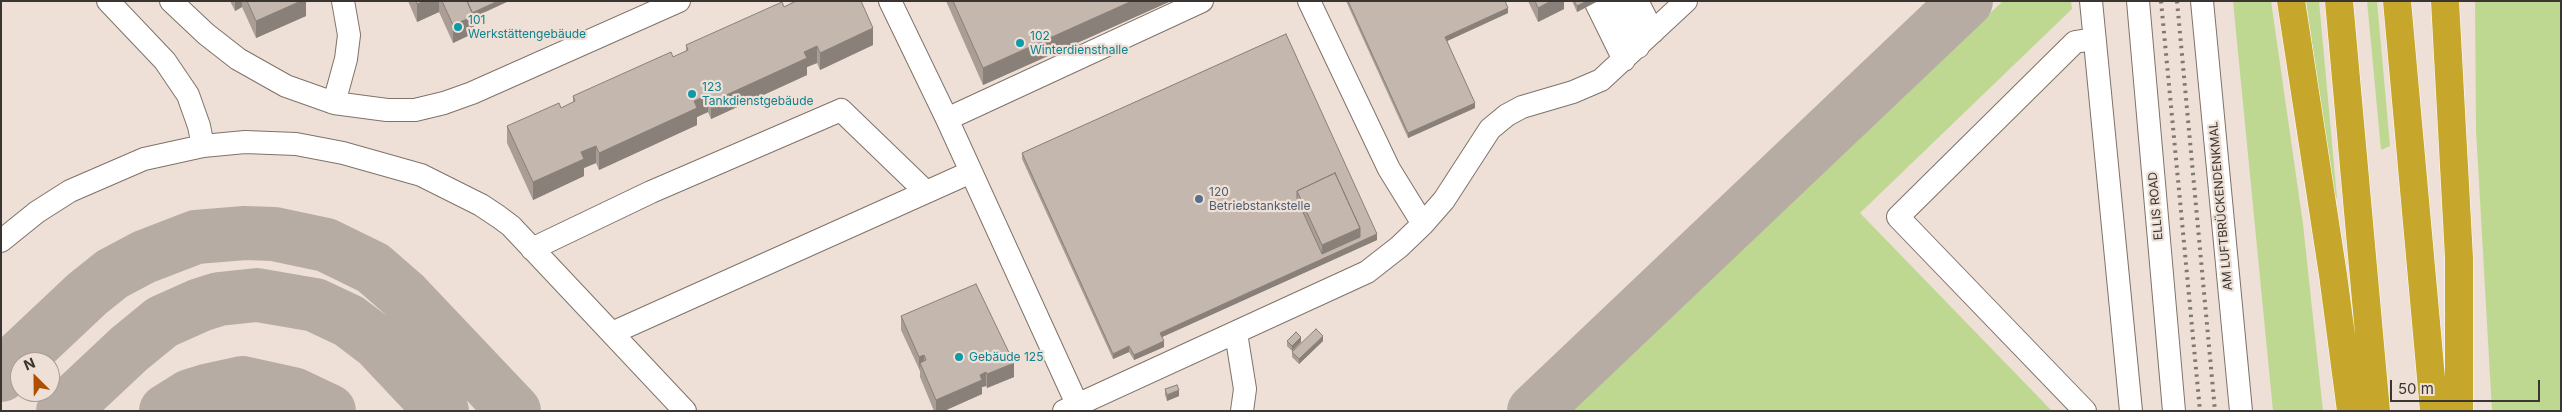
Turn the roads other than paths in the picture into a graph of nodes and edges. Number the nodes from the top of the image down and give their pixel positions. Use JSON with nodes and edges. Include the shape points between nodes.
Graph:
{"nodes":[{"id":1,"x":108,"y":1,"type":"edge"},
{"id":2,"x":171,"y":1,"type":"edge"},
{"id":3,"x":342,"y":1,"type":"edge"},
{"id":4,"x":679,"y":1,"type":"edge"},
{"id":5,"x":890,"y":1,"type":"edge"},
{"id":6,"x":1202,"y":1,"type":"edge"},
{"id":7,"x":1309,"y":1,"type":"edge"},
{"id":8,"x":1595,"y":1,"type":"edge"},
{"id":9,"x":1616,"y":1,"type":"edge"},
{"id":10,"x":1637,"y":1,"type":"edge"},
{"id":11,"x":1686,"y":1,"type":"edge"},
{"id":12,"x":2091,"y":1,"type":"edge"},
{"id":13,"x":2138,"y":1,"type":"edge"},
{"id":14,"x":2202,"y":1,"type":"edge"},
{"id":15,"x":2291,"y":1,"type":"edge"},
{"id":16,"x":2339,"y":1,"type":"edge"},
{"id":17,"x":2396,"y":1,"type":"edge"},
{"id":18,"x":2446,"y":1,"type":"edge"},
{"id":19,"x":1648,"y":32,"type":"edge"},
{"id":20,"x":2094,"y":39,"type":"junction"},
{"id":21,"x":334,"y":103,"type":"junction"},
{"id":22,"x":947,"y":119,"type":"junction"},
{"id":23,"x":203,"y":146,"type":"junction"},
{"id":24,"x":970,"y":172,"type":"junction"},
{"id":25,"x":926,"y":192,"type":"junction"},
{"id":26,"x":1423,"y":224,"type":"junction"},
{"id":27,"x":1,"y":241,"type":"edge"},
{"id":28,"x":532,"y":248,"type":"junction"},
{"id":29,"x":1236,"y":332,"type":"junction"},
{"id":30,"x":612,"y":334,"type":"junction"},
{"id":31,"x":1071,"y":408,"type":"edge"},
{"id":32,"x":685,"y":411,"type":"edge"},
{"id":33,"x":1242,"y":411,"type":"edge"},
{"id":34,"x":2085,"y":411,"type":"edge"},
{"id":35,"x":2131,"y":411,"type":"edge"},
{"id":36,"x":2174,"y":411,"type":"edge"},
{"id":37,"x":2241,"y":411,"type":"edge"},
{"id":38,"x":2351,"y":411,"type":"edge"},
{"id":39,"x":2376,"y":411,"type":"edge"},
{"id":40,"x":2434,"y":411,"type":"edge"},
{"id":41,"x":2459,"y":411,"type":"edge"}],
"edges":[{"from":1,"to":23,"type":"street","via":[[165,61],[188,95]]},
{"from":2,"to":21,"type":"street","via":[[238,60],[286,86]]},
{"from":3,"to":21,"type":"street","via":[[349,35]]},
{"from":4,"to":21,"type":"street","via":[[444,103],[415,110]]},
{"from":5,"to":22,"type":"street"},
{"from":6,"to":22,"type":"street"},
{"from":7,"to":26,"type":"street","via":[[1388,169]]},
{"from":8,"to":19,"type":"street"},
{"from":9,"to":19,"type":"street"},
{"from":10,"to":19,"type":"street"},
{"from":11,"to":19,"type":"street"},
{"from":12,"to":20,"type":"street"},
{"from":13,"to":36,"type":"street","name":"ELLIS ROAD"},
{"from":14,"to":37,"type":"street","name":"AM LUFTBRÜCKENDENKMAL"},
{"from":15,"to":38,"type":"highway"},
{"from":16,"to":39,"type":"highway"},
{"from":17,"to":40,"type":"highway"},
{"from":18,"to":41,"type":"highway","via":[[2459,258]]},
{"from":19,"to":26,"type":"street","via":[[1601,80],[1587,88],[1539,100],[1507,115],[1490,129],[1444,200]]},
{"from":20,"to":34,"type":"street","via":[[2075,42],[1898,217]]},
{"from":20,"to":35,"type":"street"},
{"from":22,"to":24,"type":"street"},
{"from":23,"to":27,"type":"street","via":[[144,159],[97,178],[36,212]]},
{"from":23,"to":28,"type":"street","via":[[245,142],[296,144],[343,152],[421,175],[481,205],[511,226]]},
{"from":24,"to":25,"type":"street"},
{"from":24,"to":31,"type":"street"},
{"from":25,"to":28,"type":"street","via":[[840,110]]},
{"from":25,"to":30,"type":"street"},
{"from":26,"to":29,"type":"street","via":[[1367,272]]},
{"from":28,"to":30,"type":"street"},
{"from":29,"to":31,"type":"street"},
{"from":29,"to":33,"type":"street","via":[[1245,389]]},
{"from":30,"to":32,"type":"street"}]}
